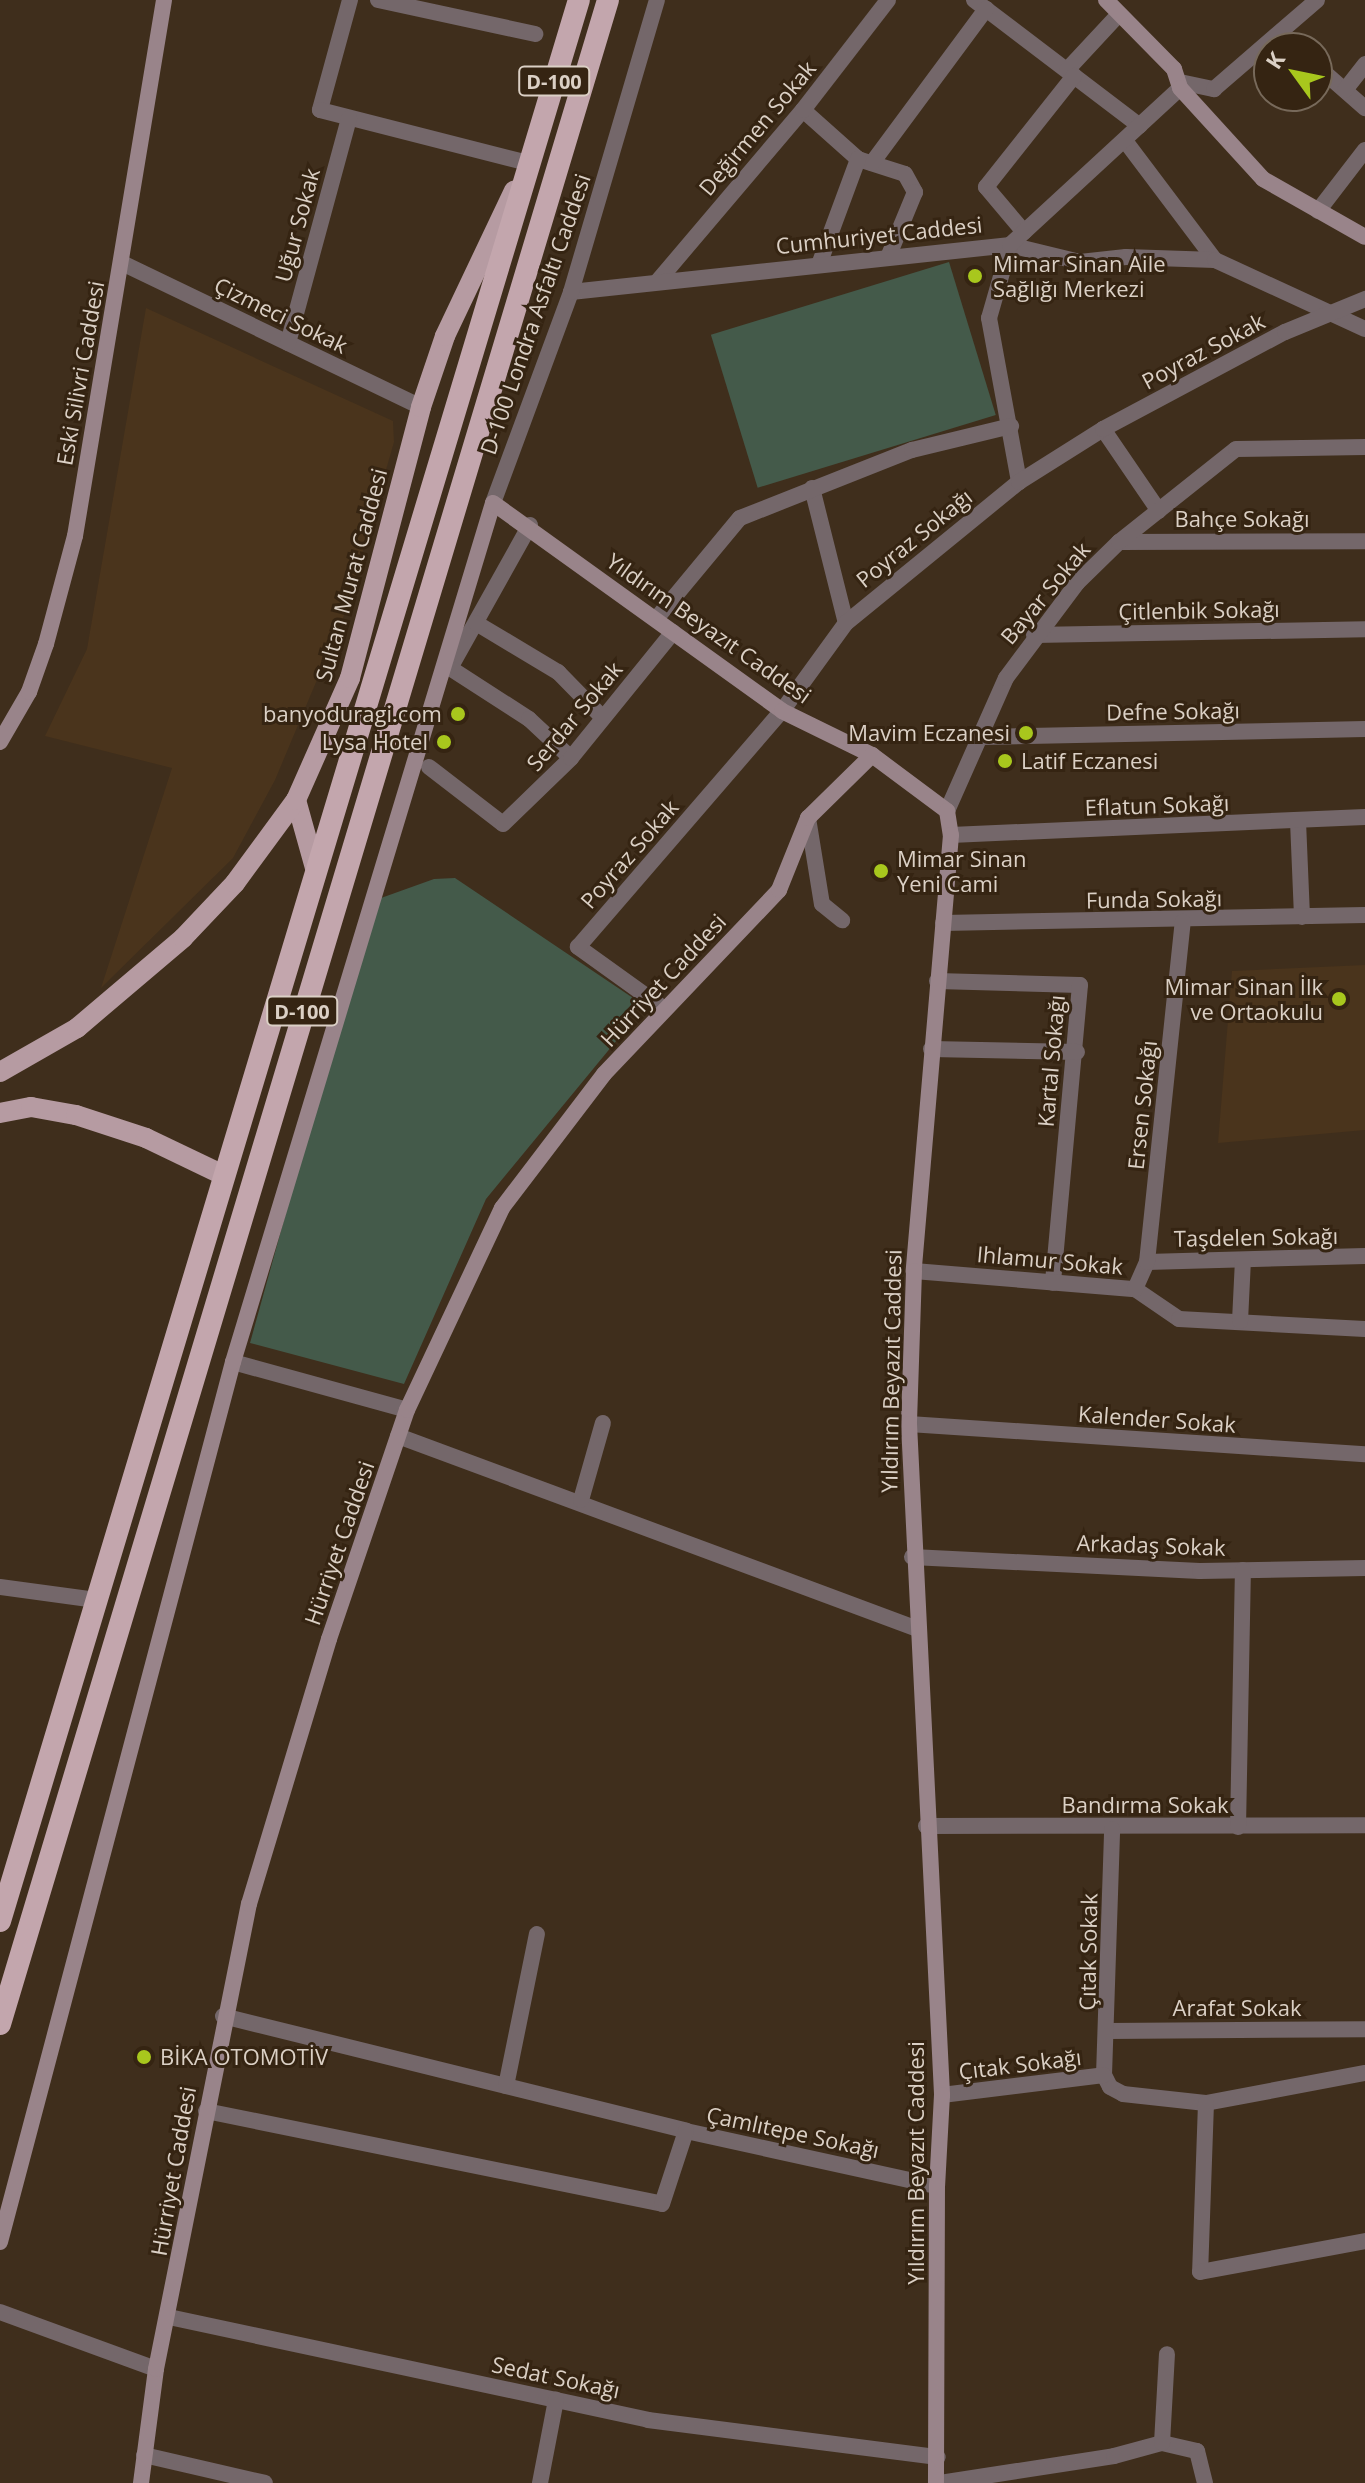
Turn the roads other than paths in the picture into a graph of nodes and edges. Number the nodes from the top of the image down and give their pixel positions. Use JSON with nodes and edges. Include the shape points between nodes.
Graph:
{"nodes":[{"id":1,"x":164,"y":0,"type":"edge"},
{"id":2,"x":350,"y":0,"type":"edge"},
{"id":3,"x":378,"y":0,"type":"edge"},
{"id":4,"x":579,"y":0,"type":"edge"},
{"id":5,"x":608,"y":0,"type":"edge"},
{"id":6,"x":657,"y":0,"type":"edge"},
{"id":7,"x":888,"y":0,"type":"edge"},
{"id":8,"x":1106,"y":0,"type":"edge"},
{"id":9,"x":1317,"y":0,"type":"edge"},
{"id":10,"x":980,"y":5,"type":"edge"},
{"id":11,"x":1119,"y":14,"type":"junction"},
{"id":12,"x":1285,"y":32,"type":"edge"},
{"id":13,"x":535,"y":34,"type":"dead end"},
{"id":14,"x":1253,"y":58,"type":"edge"},
{"id":15,"x":1365,"y":64,"type":"edge"},
{"id":16,"x":1070,"y":73,"type":"junction"},
{"id":17,"x":1333,"y":80,"type":"edge"},
{"id":18,"x":1180,"y":85,"type":"junction"},
{"id":19,"x":1345,"y":90,"type":"junction"},
{"id":20,"x":1365,"y":108,"type":"edge"},
{"id":21,"x":803,"y":110,"type":"junction"},
{"id":22,"x":349,"y":118,"type":"junction"},
{"id":23,"x":1140,"y":126,"type":"junction"},
{"id":24,"x":1126,"y":142,"type":"junction"},
{"id":25,"x":1365,"y":150,"type":"edge"},
{"id":26,"x":865,"y":161,"type":"junction"},
{"id":27,"x":528,"y":163,"type":"junction"},
{"id":28,"x":1318,"y":211,"type":"junction"},
{"id":29,"x":1024,"y":232,"type":"junction"},
{"id":30,"x":1365,"y":237,"type":"edge"},
{"id":31,"x":1010,"y":245,"type":"junction"},
{"id":32,"x":889,"y":255,"type":"junction"},
{"id":33,"x":1215,"y":260,"type":"junction"},
{"id":34,"x":820,"y":262,"type":"junction"},
{"id":35,"x":122,"y":263,"type":"junction"},
{"id":36,"x":657,"y":282,"type":"junction"},
{"id":37,"x":571,"y":292,"type":"junction"},
{"id":38,"x":1365,"y":299,"type":"edge"},
{"id":39,"x":1325,"y":314,"type":"junction"},
{"id":40,"x":1365,"y":329,"type":"edge"},
{"id":41,"x":288,"y":343,"type":"junction"},
{"id":42,"x":421,"y":407,"type":"junction"},
{"id":43,"x":1011,"y":426,"type":"junction"},
{"id":44,"x":1103,"y":429,"type":"junction"},
{"id":45,"x":1365,"y":447,"type":"edge"},
{"id":46,"x":1019,"y":482,"type":"junction"},
{"id":47,"x":812,"y":488,"type":"junction"},
{"id":48,"x":493,"y":503,"type":"junction"},
{"id":49,"x":1159,"y":511,"type":"junction"},
{"id":50,"x":530,"y":525,"type":"junction"},
{"id":51,"x":1365,"y":541,"type":"edge"},
{"id":52,"x":1119,"y":542,"type":"junction"},
{"id":53,"x":656,"y":619,"type":"junction"},
{"id":54,"x":476,"y":623,"type":"junction"},
{"id":55,"x":846,"y":623,"type":"junction"},
{"id":56,"x":1365,"y":629,"type":"edge"},
{"id":57,"x":673,"y":632,"type":"junction"},
{"id":58,"x":1034,"y":635,"type":"junction"},
{"id":59,"x":782,"y":711,"type":"junction"},
{"id":60,"x":603,"y":718,"type":"junction"},
{"id":61,"x":1365,"y":729,"type":"edge"},
{"id":62,"x":981,"y":737,"type":"junction"},
{"id":63,"x":0,"y":742,"type":"edge"},
{"id":64,"x":872,"y":755,"type":"junction"},
{"id":65,"x":571,"y":758,"type":"junction"},
{"id":66,"x":429,"y":767,"type":"dead end"},
{"id":67,"x":296,"y":800,"type":"junction"},
{"id":68,"x":947,"y":811,"type":"junction"},
{"id":69,"x":1365,"y":817,"type":"edge"},
{"id":70,"x":808,"y":818,"type":"junction"},
{"id":71,"x":1298,"y":821,"type":"junction"},
{"id":72,"x":951,"y":835,"type":"junction"},
{"id":73,"x":315,"y":868,"type":"junction"},
{"id":74,"x":1365,"y":915,"type":"edge"},
{"id":75,"x":1302,"y":917,"type":"junction"},
{"id":76,"x":842,"y":920,"type":"dead end"},
{"id":77,"x":1183,"y":922,"type":"junction"},
{"id":78,"x":943,"y":923,"type":"junction"},
{"id":79,"x":937,"y":981,"type":"junction"},
{"id":80,"x":663,"y":1008,"type":"junction"},
{"id":81,"x":931,"y":1049,"type":"junction"},
{"id":82,"x":1077,"y":1052,"type":"junction"},
{"id":83,"x":0,"y":1072,"type":"edge"},
{"id":84,"x":0,"y":1113,"type":"edge"},
{"id":85,"x":221,"y":1174,"type":"junction"},
{"id":86,"x":1365,"y":1256,"type":"edge"},
{"id":87,"x":1243,"y":1260,"type":"junction"},
{"id":88,"x":1147,"y":1262,"type":"junction"},
{"id":89,"x":914,"y":1271,"type":"junction"},
{"id":90,"x":1053,"y":1283,"type":"junction"},
{"id":91,"x":1135,"y":1289,"type":"junction"},
{"id":92,"x":1240,"y":1321,"type":"junction"},
{"id":93,"x":1365,"y":1329,"type":"edge"},
{"id":94,"x":233,"y":1362,"type":"junction"},
{"id":95,"x":407,"y":1410,"type":"junction"},
{"id":96,"x":603,"y":1423,"type":"dead end"},
{"id":97,"x":909,"y":1424,"type":"junction"},
{"id":98,"x":398,"y":1436,"type":"junction"},
{"id":99,"x":1365,"y":1454,"type":"edge"},
{"id":100,"x":581,"y":1500,"type":"junction"},
{"id":101,"x":912,"y":1557,"type":"junction"},
{"id":102,"x":1365,"y":1568,"type":"edge"},
{"id":103,"x":1243,"y":1570,"type":"junction"},
{"id":104,"x":0,"y":1587,"type":"edge"},
{"id":105,"x":96,"y":1600,"type":"junction"},
{"id":106,"x":915,"y":1628,"type":"junction"},
{"id":107,"x":1365,"y":1825,"type":"edge"},
{"id":108,"x":926,"y":1826,"type":"junction"},
{"id":109,"x":1238,"y":1827,"type":"junction"},
{"id":110,"x":1112,"y":1829,"type":"junction"},
{"id":111,"x":6,"y":1882,"type":"edge"},
{"id":112,"x":0,"y":1921,"type":"edge"},
{"id":113,"x":537,"y":1934,"type":"dead end"},
{"id":114,"x":223,"y":2016,"type":"junction"},
{"id":115,"x":0,"y":2024,"type":"edge"},
{"id":116,"x":1365,"y":2029,"type":"edge"},
{"id":117,"x":1108,"y":2031,"type":"junction"},
{"id":118,"x":1365,"y":2073,"type":"edge"},
{"id":119,"x":1104,"y":2075,"type":"junction"},
{"id":120,"x":506,"y":2086,"type":"junction"},
{"id":121,"x":942,"y":2095,"type":"junction"},
{"id":122,"x":1206,"y":2103,"type":"junction"},
{"id":123,"x":206,"y":2111,"type":"junction"},
{"id":124,"x":686,"y":2131,"type":"junction"},
{"id":125,"x":937,"y":2186,"type":"junction"},
{"id":126,"x":1365,"y":2241,"type":"edge"},
{"id":127,"x":0,"y":2242,"type":"edge"},
{"id":128,"x":0,"y":2312,"type":"edge"},
{"id":129,"x":169,"y":2317,"type":"junction"},
{"id":130,"x":1167,"y":2354,"type":"dead end"},
{"id":131,"x":156,"y":2369,"type":"junction"},
{"id":132,"x":556,"y":2400,"type":"junction"},
{"id":133,"x":1162,"y":2443,"type":"junction"},
{"id":134,"x":144,"y":2455,"type":"junction"},
{"id":135,"x":938,"y":2457,"type":"junction"},
{"id":136,"x":141,"y":2483,"type":"edge"},
{"id":137,"x":265,"y":2483,"type":"edge"},
{"id":138,"x":540,"y":2483,"type":"edge"},
{"id":139,"x":938,"y":2483,"type":"edge"},
{"id":140,"x":1205,"y":2483,"type":"edge"}],
"edges":[{"from":1,"to":35,"type":"main road","name":"Eski Silivri Caddesi"},
{"from":2,"to":22,"type":"street","via":[[320,110]]},
{"from":3,"to":13,"type":"street"},
{"from":4,"to":27,"type":"highway","number":"D-100"},
{"from":5,"to":115,"type":"highway","number":"D-100"},
{"from":6,"to":37,"type":"street","name":"D-100 Londra Asfaltı Caddesi"},
{"from":7,"to":21,"type":"street","name":"Değirmen Sokak"},
{"from":8,"to":11,"type":"main road"},
{"from":9,"to":12,"type":"street"},
{"from":10,"to":16,"type":"street"},
{"from":10,"to":26,"type":"street"},
{"from":11,"to":16,"type":"street"},
{"from":11,"to":18,"type":"main road"},
{"from":14,"to":18,"type":"street","via":[[1214,89]]},
{"from":15,"to":19,"type":"street"},
{"from":16,"to":23,"type":"street"},
{"from":16,"to":29,"type":"street","via":[[986,187]]},
{"from":17,"to":19,"type":"street"},
{"from":18,"to":23,"type":"street","name":"Cumhuriyet Caddesi"},
{"from":18,"to":28,"type":"main road","via":[[1263,179]]},
{"from":19,"to":20,"type":"street"},
{"from":21,"to":26,"type":"street"},
{"from":21,"to":36,"type":"street","name":"Değirmen Sokak"},
{"from":22,"to":27,"type":"street"},
{"from":22,"to":41,"type":"street","name":"Uğur Sokak"},
{"from":23,"to":24,"type":"street","name":"Cumhuriyet Caddesi"},
{"from":24,"to":29,"type":"street","name":"Cumhuriyet Caddesi"},
{"from":24,"to":33,"type":"street"},
{"from":25,"to":28,"type":"street"},
{"from":26,"to":32,"type":"street","via":[[905,174],[915,192]]},
{"from":26,"to":34,"type":"street"},
{"from":27,"to":42,"type":"main road","name":"Sultan Murat Caddesi","via":[[445,336]]},
{"from":27,"to":73,"type":"highway","number":"D-100"},
{"from":28,"to":30,"type":"main road"},
{"from":29,"to":31,"type":"street","name":"Cumhuriyet Caddesi"},
{"from":31,"to":32,"type":"street","name":"Cumhuriyet Caddesi"},
{"from":31,"to":33,"type":"street","via":[[1080,262],[1126,257]]},
{"from":31,"to":43,"type":"street","via":[[989,318]]},
{"from":32,"to":34,"type":"street","name":"Cumhuriyet Caddesi"},
{"from":33,"to":39,"type":"street"},
{"from":34,"to":36,"type":"street","name":"Cumhuriyet Caddesi"},
{"from":35,"to":41,"type":"street","name":"Çizmeci Sokak"},
{"from":35,"to":63,"type":"main road","name":"Eski Silivri Caddesi","via":[[75,536],[33,680]]},
{"from":36,"to":37,"type":"street","name":"Cumhuriyet Caddesi"},
{"from":37,"to":48,"type":"street","name":"D-100 Londra Asfaltı Caddesi"},
{"from":38,"to":39,"type":"street"},
{"from":39,"to":40,"type":"street"},
{"from":39,"to":44,"type":"street","name":"Poyraz Sokak"},
{"from":41,"to":42,"type":"street","name":"Çizmeci Sokak"},
{"from":42,"to":67,"type":"main road","name":"Sultan Murat Caddesi","via":[[350,678]]},
{"from":43,"to":46,"type":"street"},
{"from":43,"to":47,"type":"street","via":[[912,450]]},
{"from":44,"to":46,"type":"street","name":"Poyraz Sokağı"},
{"from":44,"to":49,"type":"street"},
{"from":45,"to":49,"type":"street","name":"Bayar Sokak","via":[[1236,449]]},
{"from":46,"to":55,"type":"street","name":"Poyraz Sokağı"},
{"from":47,"to":53,"type":"street","via":[[740,518]]},
{"from":47,"to":55,"type":"street"},
{"from":48,"to":50,"type":"main road","name":"Yıldırım Beyazıt Caddesi"},
{"from":48,"to":94,"type":"main road"},
{"from":49,"to":52,"type":"street","name":"Bayar Sokak"},
{"from":50,"to":53,"type":"main road","name":"Yıldırım Beyazıt Caddesi"},
{"from":50,"to":54,"type":"street"},
{"from":51,"to":52,"type":"street","name":"Bahçe Sokağı"},
{"from":52,"to":58,"type":"street","name":"Bayar Sokak"},
{"from":53,"to":57,"type":"main road","name":"Yıldırım Beyazıt Caddesi"},
{"from":54,"to":60,"type":"street","via":[[558,672]]},
{"from":54,"to":65,"type":"street","via":[[450,668],[529,719]]},
{"from":55,"to":59,"type":"street","name":"Poyraz Sokağı"},
{"from":56,"to":58,"type":"street","name":"Çitlenbik Sokağı"},
{"from":57,"to":59,"type":"main road","name":"Yıldırım Beyazıt Caddesi"},
{"from":57,"to":60,"type":"street","name":"Serdar Sokak"},
{"from":58,"to":62,"type":"street","name":"Bayar Sokak","via":[[1006,678]]},
{"from":59,"to":64,"type":"main road","name":"Yıldırım Beyazıt Caddesi"},
{"from":59,"to":80,"type":"street","name":"Poyraz Sokak","via":[[578,947]]},
{"from":60,"to":65,"type":"street","name":"Serdar Sokak"},
{"from":61,"to":62,"type":"street","name":"Defne Sokağı"},
{"from":62,"to":68,"type":"street","name":"Bayar Sokak"},
{"from":64,"to":68,"type":"main road","name":"Yıldırım Beyazıt Caddesi"},
{"from":64,"to":70,"type":"main road","name":"Hürriyet Caddesi"},
{"from":65,"to":66,"type":"street","name":"Serdar Sokak","via":[[503,824]]},
{"from":67,"to":73,"type":"main road"},
{"from":67,"to":83,"type":"main road","name":"Sultan Murat Caddesi","via":[[235,883],[183,938],[77,1028]]},
{"from":68,"to":72,"type":"main road","name":"Yıldırım Beyazıt Caddesi"},
{"from":69,"to":71,"type":"street","name":"Eflatun Sokağı"},
{"from":70,"to":76,"type":"street","via":[[822,904]]},
{"from":70,"to":80,"type":"main road","name":"Hürriyet Caddesi","via":[[779,890]]},
{"from":71,"to":72,"type":"street","name":"Eflatun Sokağı"},
{"from":71,"to":75,"type":"street"},
{"from":72,"to":78,"type":"main road","name":"Yıldırım Beyazıt Caddesi"},
{"from":73,"to":85,"type":"highway","number":"D-100"},
{"from":74,"to":75,"type":"street","name":"Funda Sokağı"},
{"from":75,"to":77,"type":"street","name":"Funda Sokağı"},
{"from":77,"to":78,"type":"street","name":"Funda Sokağı"},
{"from":77,"to":88,"type":"street","name":"Ersen Sokağı"},
{"from":78,"to":79,"type":"main road","name":"Yıldırım Beyazıt Caddesi"},
{"from":79,"to":81,"type":"main road","name":"Yıldırım Beyazıt Caddesi"},
{"from":79,"to":82,"type":"street","name":"Kartal Sokağı","via":[[1080,985]]},
{"from":80,"to":95,"type":"main road","name":"Hürriyet Caddesi","via":[[604,1074],[502,1208]]},
{"from":81,"to":82,"type":"street"},
{"from":81,"to":89,"type":"main road","name":"Yıldırım Beyazıt Caddesi"},
{"from":82,"to":90,"type":"street","name":"Kartal Sokağı"},
{"from":84,"to":85,"type":"main road","via":[[31,1107],[76,1115],[146,1138]]},
{"from":85,"to":105,"type":"highway","number":"D-100"},
{"from":86,"to":87,"type":"street","name":"Taşdelen Sokağı"},
{"from":87,"to":88,"type":"street","name":"Taşdelen Sokağı"},
{"from":87,"to":92,"type":"street"},
{"from":88,"to":91,"type":"street","name":"Ersen Sokağı"},
{"from":89,"to":90,"type":"street","name":"Ihlamur Sokak"},
{"from":89,"to":97,"type":"main road","name":"Yıldırım Beyazıt Caddesi"},
{"from":90,"to":91,"type":"street","name":"Ihlamur Sokak"},
{"from":91,"to":92,"type":"street","name":"Ihlamur Sokak","via":[[1179,1319]]},
{"from":92,"to":93,"type":"street","name":"Ihlamur Sokak"},
{"from":94,"to":95,"type":"street"},
{"from":94,"to":127,"type":"main road"},
{"from":95,"to":98,"type":"main road","name":"Hürriyet Caddesi"},
{"from":96,"to":100,"type":"street"},
{"from":97,"to":99,"type":"street","name":"Kalender Sokak"},
{"from":97,"to":101,"type":"main road","name":"Yıldırım Beyazıt Caddesi"},
{"from":98,"to":100,"type":"street"},
{"from":98,"to":114,"type":"main road","name":"Hürriyet Caddesi","via":[[329,1639],[249,1904]]},
{"from":100,"to":106,"type":"street"},
{"from":101,"to":103,"type":"street","name":"Arkadaş Sokak"},
{"from":101,"to":106,"type":"main road","name":"Yıldırım Beyazıt Caddesi"},
{"from":102,"to":103,"type":"street","name":"Arkadaş Sokak"},
{"from":103,"to":109,"type":"street"},
{"from":104,"to":105,"type":"street"},
{"from":105,"to":111,"type":"highway","number":"D-100"},
{"from":106,"to":108,"type":"main road","name":"Yıldırım Beyazıt Caddesi"},
{"from":107,"to":109,"type":"street","name":"Bandırma Sokak"},
{"from":108,"to":110,"type":"street","name":"Bandırma Sokak"},
{"from":108,"to":121,"type":"main road","name":"Yıldırım Beyazıt Caddesi"},
{"from":109,"to":110,"type":"street","name":"Bandırma Sokak"},
{"from":110,"to":117,"type":"street","name":"Çıtak Sokak"},
{"from":111,"to":112,"type":"highway","number":"D-100"},
{"from":113,"to":120,"type":"street"},
{"from":114,"to":120,"type":"street","name":"Çamlıtepe Sokağı"},
{"from":114,"to":123,"type":"main road","name":"Hürriyet Caddesi"},
{"from":116,"to":117,"type":"street","name":"Arafat Sokak"},
{"from":117,"to":119,"type":"street","name":"Çıtak Sokak"},
{"from":118,"to":122,"type":"street"},
{"from":119,"to":121,"type":"street","name":"Çıtak Sokağı"},
{"from":119,"to":122,"type":"street","via":[[1110,2087],[1123,2094]]},
{"from":120,"to":124,"type":"street","name":"Çamlıtepe Sokağı"},
{"from":121,"to":125,"type":"main road","name":"Yıldırım Beyazıt Caddesi"},
{"from":122,"to":126,"type":"street","via":[[1200,2272]]},
{"from":123,"to":124,"type":"street","via":[[662,2204]]},
{"from":123,"to":129,"type":"main road","name":"Hürriyet Caddesi"},
{"from":124,"to":125,"type":"street","name":"Çamlıtepe Sokağı"},
{"from":125,"to":135,"type":"main road","name":"Yıldırım Beyazıt Caddesi"},
{"from":128,"to":131,"type":"street"},
{"from":129,"to":131,"type":"main road","name":"Hürriyet Caddesi"},
{"from":129,"to":132,"type":"street","name":"Sedat Sokağı"},
{"from":130,"to":133,"type":"street"},
{"from":131,"to":134,"type":"main road","name":"Hürriyet Caddesi"},
{"from":132,"to":135,"type":"street","name":"Sedat Sokağı","via":[[663,2422]]},
{"from":132,"to":138,"type":"street"},
{"from":133,"to":139,"type":"street","via":[[1114,2456]]},
{"from":133,"to":140,"type":"street","via":[[1197,2451]]},
{"from":134,"to":136,"type":"main road","name":"Hürriyet Caddesi"},
{"from":134,"to":137,"type":"street"},
{"from":135,"to":139,"type":"main road","name":"Yıldırım Beyazıt Caddesi"}]}
